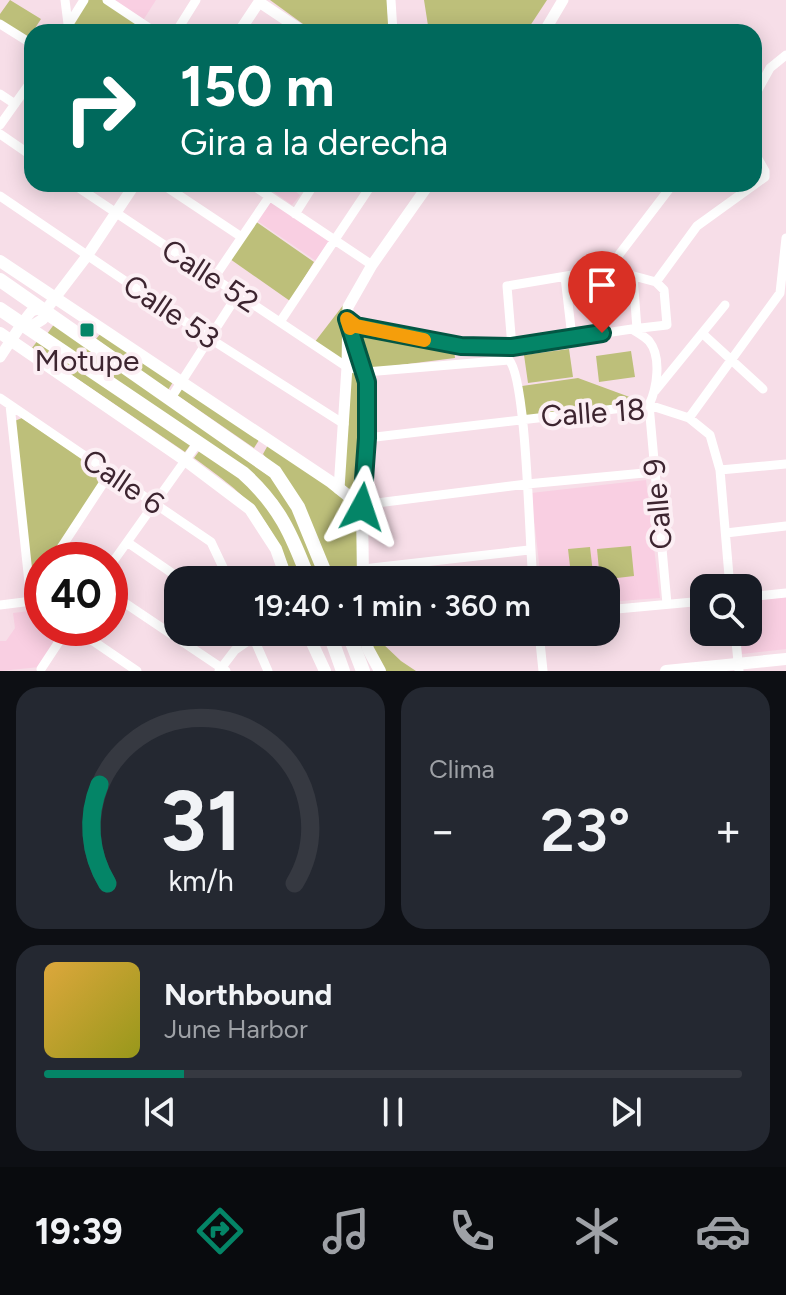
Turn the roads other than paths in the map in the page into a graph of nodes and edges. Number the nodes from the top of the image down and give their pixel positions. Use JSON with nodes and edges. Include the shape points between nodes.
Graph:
{"nodes":[{"id":1,"x":65,"y":0,"type":"edge"},
{"id":2,"x":84,"y":0,"type":"edge"},
{"id":3,"x":107,"y":0,"type":"edge"},
{"id":4,"x":196,"y":0,"type":"edge"},
{"id":5,"x":391,"y":0,"type":"edge"},
{"id":6,"x":563,"y":0,"type":"edge"},
{"id":7,"x":258,"y":1,"type":"edge"},
{"id":8,"x":0,"y":24,"type":"edge"},
{"id":9,"x":66,"y":24,"type":"edge"},
{"id":10,"x":69,"y":24,"type":"edge"},
{"id":11,"x":143,"y":24,"type":"edge"},
{"id":12,"x":181,"y":24,"type":"edge"},
{"id":13,"x":244,"y":24,"type":"edge"},
{"id":14,"x":292,"y":24,"type":"edge"},
{"id":15,"x":392,"y":24,"type":"edge"},
{"id":16,"x":549,"y":24,"type":"edge"},
{"id":17,"x":24,"y":39,"type":"edge"},
{"id":18,"x":786,"y":55,"type":"edge"},
{"id":19,"x":762,"y":82,"type":"edge"},
{"id":20,"x":0,"y":94,"type":"edge"},
{"id":21,"x":24,"y":96,"type":"edge"},
{"id":22,"x":15,"y":104,"type":"junction"},
{"id":23,"x":0,"y":125,"type":"edge"},
{"id":24,"x":0,"y":134,"type":"edge"},
{"id":25,"x":24,"y":150,"type":"edge"},
{"id":26,"x":85,"y":192,"type":"edge"},
{"id":27,"x":129,"y":192,"type":"edge"},
{"id":28,"x":174,"y":192,"type":"edge"},
{"id":29,"x":262,"y":192,"type":"edge"},
{"id":30,"x":309,"y":192,"type":"edge"},
{"id":31,"x":367,"y":192,"type":"edge"},
{"id":32,"x":423,"y":192,"type":"edge"},
{"id":33,"x":431,"y":192,"type":"edge"},
{"id":34,"x":667,"y":192,"type":"edge"},
{"id":35,"x":743,"y":192,"type":"edge"},
{"id":36,"x":0,"y":196,"type":"edge"},
{"id":37,"x":269,"y":197,"type":"junction"},
{"id":38,"x":115,"y":213,"type":"junction"},
{"id":39,"x":295,"y":214,"type":"junction"},
{"id":40,"x":240,"y":236,"type":"junction"},
{"id":41,"x":786,"y":238,"type":"edge"},
{"id":42,"x":334,"y":240,"type":"junction"},
{"id":43,"x":87,"y":256,"type":"junction"},
{"id":44,"x":0,"y":261,"type":"edge"},
{"id":45,"x":372,"y":265,"type":"junction"},
{"id":46,"x":608,"y":269,"type":"junction"},
{"id":47,"x":596,"y":271,"type":"junction"},
{"id":48,"x":633,"y":276,"type":"junction"},
{"id":49,"x":565,"y":277,"type":"junction"},
{"id":50,"x":214,"y":278,"type":"junction"},
{"id":51,"x":0,"y":280,"type":"edge"},
{"id":52,"x":656,"y":282,"type":"junction"},
{"id":53,"x":238,"y":294,"type":"junction"},
{"id":54,"x":57,"y":298,"type":"junction"},
{"id":55,"x":725,"y":305,"type":"dead end"},
{"id":56,"x":0,"y":309,"type":"edge"},
{"id":57,"x":45,"y":311,"type":"junction"},
{"id":58,"x":348,"y":313,"type":"junction"},
{"id":59,"x":280,"y":322,"type":"junction"},
{"id":60,"x":23,"y":325,"type":"junction"},
{"id":61,"x":635,"y":329,"type":"junction"},
{"id":62,"x":0,"y":333,"type":"edge"},
{"id":63,"x":602,"y":333,"type":"junction"},
{"id":64,"x":703,"y":334,"type":"junction"},
{"id":65,"x":572,"y":337,"type":"junction"},
{"id":66,"x":209,"y":338,"type":"junction"},
{"id":67,"x":12,"y":341,"type":"junction"},
{"id":68,"x":512,"y":347,"type":"junction"},
{"id":69,"x":0,"y":357,"type":"edge"},
{"id":70,"x":731,"y":359,"type":"junction"},
{"id":71,"x":347,"y":367,"type":"junction"},
{"id":72,"x":366,"y":372,"type":"junction"},
{"id":73,"x":181,"y":381,"type":"junction"},
{"id":74,"x":763,"y":389,"type":"dead end"},
{"id":75,"x":655,"y":391,"type":"junction"},
{"id":76,"x":0,"y":398,"type":"edge"},
{"id":77,"x":171,"y":398,"type":"junction"},
{"id":78,"x":10,"y":405,"type":"junction"},
{"id":79,"x":649,"y":405,"type":"junction"},
{"id":80,"x":689,"y":418,"type":"junction"},
{"id":81,"x":521,"y":419,"type":"junction"},
{"id":82,"x":344,"y":424,"type":"junction"},
{"id":83,"x":367,"y":438,"type":"junction"},
{"id":84,"x":199,"y":441,"type":"junction"},
{"id":85,"x":185,"y":460,"type":"junction"},
{"id":86,"x":786,"y":464,"type":"edge"},
{"id":87,"x":720,"y":470,"type":"junction"},
{"id":88,"x":655,"y":472,"type":"junction"},
{"id":89,"x":110,"y":473,"type":"junction"},
{"id":90,"x":527,"y":484,"type":"junction"},
{"id":91,"x":339,"y":489,"type":"junction"},
{"id":92,"x":155,"y":502,"type":"junction"},
{"id":93,"x":362,"y":507,"type":"junction"},
{"id":94,"x":786,"y":526,"type":"edge"},
{"id":95,"x":726,"y":533,"type":"junction"},
{"id":96,"x":25,"y":542,"type":"edge"},
{"id":97,"x":65,"y":542,"type":"edge"},
{"id":98,"x":127,"y":542,"type":"edge"},
{"id":99,"x":128,"y":543,"type":"edge"},
{"id":100,"x":529,"y":550,"type":"junction"},
{"id":101,"x":222,"y":566,"type":"edge"},
{"id":102,"x":282,"y":566,"type":"edge"},
{"id":103,"x":304,"y":566,"type":"edge"},
{"id":104,"x":322,"y":566,"type":"edge"},
{"id":105,"x":363,"y":566,"type":"edge"},
{"id":106,"x":418,"y":566,"type":"edge"},
{"id":107,"x":531,"y":566,"type":"edge"},
{"id":108,"x":164,"y":568,"type":"edge"},
{"id":109,"x":729,"y":574,"type":"edge"},
{"id":110,"x":786,"y":593,"type":"edge"},
{"id":111,"x":762,"y":596,"type":"edge"},
{"id":112,"x":24,"y":602,"type":"edge"},
{"id":113,"x":690,"y":602,"type":"edge"},
{"id":114,"x":667,"y":604,"type":"junction"},
{"id":115,"x":0,"y":605,"type":"edge"},
{"id":116,"x":128,"y":605,"type":"edge"},
{"id":117,"x":620,"y":609,"type":"edge"},
{"id":118,"x":59,"y":646,"type":"edge"},
{"id":119,"x":99,"y":646,"type":"edge"},
{"id":120,"x":240,"y":646,"type":"edge"},
{"id":121,"x":259,"y":646,"type":"edge"},
{"id":122,"x":313,"y":646,"type":"edge"},
{"id":123,"x":334,"y":646,"type":"edge"},
{"id":124,"x":358,"y":646,"type":"edge"},
{"id":125,"x":364,"y":646,"type":"edge"},
{"id":126,"x":540,"y":646,"type":"edge"},
{"id":127,"x":737,"y":646,"type":"edge"},
{"id":128,"x":786,"y":659,"type":"edge"},
{"id":129,"x":739,"y":667,"type":"edge"},
{"id":130,"x":42,"y":670,"type":"edge"},
{"id":131,"x":222,"y":670,"type":"edge"},
{"id":132,"x":27,"y":671,"type":"edge"},
{"id":133,"x":137,"y":671,"type":"edge"},
{"id":134,"x":268,"y":671,"type":"edge"},
{"id":135,"x":325,"y":671,"type":"edge"},
{"id":136,"x":343,"y":671,"type":"edge"},
{"id":137,"x":363,"y":671,"type":"edge"},
{"id":138,"x":380,"y":671,"type":"edge"},
{"id":139,"x":543,"y":671,"type":"edge"},
{"id":140,"x":666,"y":671,"type":"edge"}],
"edges":[{"from":1,"to":9,"type":"street"},
{"from":2,"to":10,"type":"street"},
{"from":3,"to":11,"type":"street"},
{"from":4,"to":12,"type":"street"},
{"from":5,"to":15,"type":"street"},
{"from":6,"to":16,"type":"street"},
{"from":7,"to":13,"type":"street"},
{"from":7,"to":14,"type":"street"},
{"from":8,"to":17,"type":"street"},
{"from":18,"to":19,"type":"street"},
{"from":20,"to":22,"type":"street"},
{"from":21,"to":22,"type":"street"},
{"from":22,"to":23,"type":"street"},
{"from":24,"to":25,"type":"street"},
{"from":26,"to":38,"type":"street","name":"Calle 52"},
{"from":27,"to":38,"type":"street"},
{"from":28,"to":40,"type":"street"},
{"from":29,"to":37,"type":"street"},
{"from":30,"to":39,"type":"street"},
{"from":31,"to":42,"type":"street"},
{"from":32,"to":45,"type":"street"},
{"from":33,"to":58,"type":"street"},
{"from":34,"to":46,"type":"street"},
{"from":35,"to":52,"type":"street","via":[[697,226]]},
{"from":36,"to":43,"type":"street","name":"Calle 53"},
{"from":37,"to":39,"type":"street"},
{"from":37,"to":40,"type":"street"},
{"from":38,"to":43,"type":"street"},
{"from":38,"to":50,"type":"street","name":"Calle 52"},
{"from":39,"to":42,"type":"street"},
{"from":40,"to":50,"type":"street"},
{"from":41,"to":70,"type":"street","via":[[780,293]]},
{"from":42,"to":45,"type":"street"},
{"from":42,"to":59,"type":"street"},
{"from":43,"to":54,"type":"street"},
{"from":43,"to":66,"type":"street","name":"Calle 53"},
{"from":44,"to":54,"type":"main road"},
{"from":45,"to":58,"type":"street"},
{"from":46,"to":47,"type":"street"},
{"from":46,"to":48,"type":"street"},
{"from":47,"to":49,"type":"street"},
{"from":47,"to":63,"type":"street"},
{"from":48,"to":52,"type":"street"},
{"from":48,"to":61,"type":"street"},
{"from":49,"to":65,"type":"street"},
{"from":49,"to":68,"type":"street","via":[[507,286]]},
{"from":50,"to":53,"type":"street","name":"Calle 52"},
{"from":51,"to":57,"type":"main road"},
{"from":52,"to":61,"type":"street","via":[[664,290],[667,325]]},
{"from":53,"to":59,"type":"street","name":"Calle 52"},
{"from":53,"to":66,"type":"street"},
{"from":54,"to":57,"type":"street"},
{"from":54,"to":73,"type":"main road"},
{"from":55,"to":64,"type":"street"},
{"from":56,"to":60,"type":"main road"},
{"from":57,"to":60,"type":"street","via":[[32,311]]},
{"from":57,"to":77,"type":"main road"},
{"from":58,"to":68,"type":"street","via":[[356,326],[431,342]]},
{"from":58,"to":71,"type":"street"},
{"from":58,"to":72,"type":"street"},
{"from":59,"to":71,"type":"street","name":"Calle 52"},
{"from":60,"to":67,"type":"street"},
{"from":60,"to":84,"type":"main road"},
{"from":61,"to":63,"type":"street"},
{"from":61,"to":75,"type":"street","via":[[653,348]]},
{"from":62,"to":67,"type":"main road"},
{"from":63,"to":65,"type":"street"},
{"from":64,"to":70,"type":"street"},
{"from":64,"to":75,"type":"street"},
{"from":65,"to":68,"type":"street"},
{"from":66,"to":73,"type":"street"},
{"from":66,"to":82,"type":"street","name":"Calle 53"},
{"from":67,"to":69,"type":"street"},
{"from":67,"to":85,"type":"main road"},
{"from":70,"to":74,"type":"street"},
{"from":70,"to":80,"type":"street"},
{"from":71,"to":72,"type":"street","name":"Calle 52"},
{"from":71,"to":82,"type":"street"},
{"from":72,"to":81,"type":"street","name":"Calle 52","via":[[509,360],[515,369]]},
{"from":72,"to":83,"type":"street"},
{"from":73,"to":77,"type":"street"},
{"from":73,"to":91,"type":"main road"},
{"from":75,"to":79,"type":"street"},
{"from":76,"to":78,"type":"street","name":"Calle 6"},
{"from":77,"to":104,"type":"main road","via":[[275,472],[298,507]]},
{"from":78,"to":89,"type":"street","name":"Calle 6"},
{"from":78,"to":96,"type":"street"},
{"from":79,"to":80,"type":"street","name":"Calle 18"},
{"from":79,"to":81,"type":"street","name":"Calle 18"},
{"from":79,"to":88,"type":"street","name":"Calle 9"},
{"from":80,"to":87,"type":"street","name":"Calle 18","via":[[713,440]]},
{"from":81,"to":83,"type":"street","name":"Calle 18"},
{"from":81,"to":90,"type":"street"},
{"from":82,"to":91,"type":"street"},
{"from":83,"to":93,"type":"street"},
{"from":84,"to":85,"type":"street"},
{"from":84,"to":103,"type":"main road","via":[[269,498]]},
{"from":85,"to":92,"type":"street"},
{"from":85,"to":102,"type":"main road","via":[[250,509]]},
{"from":86,"to":87,"type":"street"},
{"from":87,"to":95,"type":"street","name":"Calle 18"},
{"from":88,"to":90,"type":"street"},
{"from":88,"to":114,"type":"street","name":"Calle 9"},
{"from":89,"to":92,"type":"street","name":"Calle 6"},
{"from":89,"to":97,"type":"street"},
{"from":90,"to":93,"type":"street"},
{"from":90,"to":100,"type":"street"},
{"from":91,"to":93,"type":"main road"},
{"from":92,"to":98,"type":"street"},
{"from":92,"to":101,"type":"street","name":"Calle 6","via":[[211,542]]},
{"from":93,"to":105,"type":"main road"},
{"from":94,"to":95,"type":"street"},
{"from":95,"to":109,"type":"street","name":"Calle 18"},
{"from":99,"to":108,"type":"street"},
{"from":100,"to":106,"type":"street"},
{"from":100,"to":107,"type":"street"},
{"from":110,"to":111,"type":"street"},
{"from":112,"to":115,"type":"street"},
{"from":113,"to":114,"type":"street"},
{"from":114,"to":117,"type":"street"},
{"from":116,"to":131,"type":"street"},
{"from":118,"to":130,"type":"street"},
{"from":119,"to":133,"type":"street"},
{"from":120,"to":131,"type":"street"},
{"from":121,"to":134,"type":"street"},
{"from":122,"to":135,"type":"main road"},
{"from":123,"to":136,"type":"main road"},
{"from":124,"to":137,"type":"main road"},
{"from":125,"to":138,"type":"main road"},
{"from":126,"to":139,"type":"street"},
{"from":127,"to":129,"type":"street"},
{"from":128,"to":129,"type":"main road"},
{"from":129,"to":140,"type":"main road"},
{"from":130,"to":132,"type":"street"}]}
